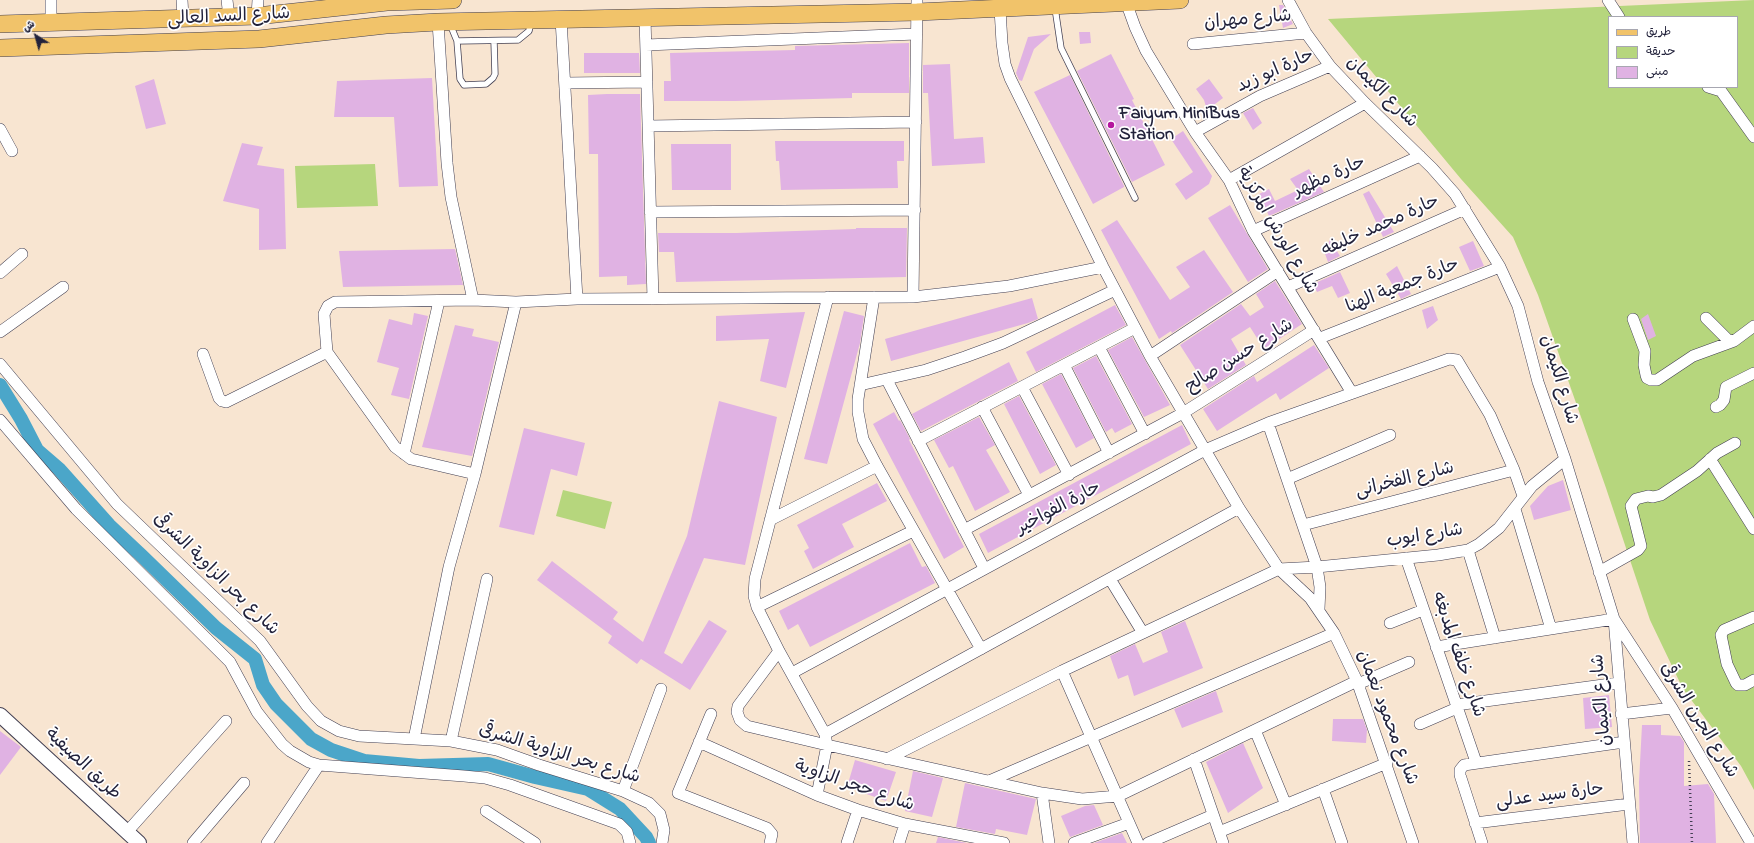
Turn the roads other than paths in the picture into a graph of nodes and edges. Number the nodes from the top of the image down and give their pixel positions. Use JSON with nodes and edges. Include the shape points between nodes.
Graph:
{"nodes":[{"id":1,"x":51,"y":0,"type":"edge"},
{"id":2,"x":182,"y":0,"type":"edge"},
{"id":3,"x":453,"y":0,"type":"edge"},
{"id":4,"x":1180,"y":0,"type":"edge"},
{"id":5,"x":1288,"y":0,"type":"edge"},
{"id":6,"x":1608,"y":0,"type":"edge"},
{"id":7,"x":1126,"y":2,"type":"junction"},
{"id":8,"x":325,"y":4,"type":"edge"},
{"id":9,"x":962,"y":5,"type":"edge"},
{"id":10,"x":917,"y":6,"type":"edge"},
{"id":11,"x":1054,"y":6,"type":"junction"},
{"id":12,"x":228,"y":8,"type":"edge"},
{"id":13,"x":257,"y":8,"type":"edge"},
{"id":14,"x":1000,"y":9,"type":"junction"},
{"id":15,"x":1618,"y":16,"type":"edge"},
{"id":16,"x":183,"y":17,"type":"junction"},
{"id":17,"x":645,"y":18,"type":"junction"},
{"id":18,"x":561,"y":19,"type":"junction"},
{"id":19,"x":104,"y":20,"type":"junction"},
{"id":20,"x":531,"y":20,"type":"junction"},
{"id":21,"x":51,"y":21,"type":"junction"},
{"id":22,"x":443,"y":22,"type":"junction"},
{"id":23,"x":0,"y":24,"type":"edge"},
{"id":24,"x":1306,"y":33,"type":"junction"},
{"id":25,"x":916,"y":34,"type":"junction"},
{"id":26,"x":458,"y":41,"type":"junction"},
{"id":27,"x":494,"y":41,"type":"junction"},
{"id":28,"x":103,"y":44,"type":"junction"},
{"id":29,"x":1193,"y":44,"type":"dead end"},
{"id":30,"x":646,"y":45,"type":"junction"},
{"id":31,"x":0,"y":48,"type":"edge"},
{"id":32,"x":1330,"y":66,"type":"junction"},
{"id":33,"x":647,"y":82,"type":"junction"},
{"id":34,"x":565,"y":83,"type":"junction"},
{"id":35,"x":1711,"y":88,"type":"edge"},
{"id":36,"x":1365,"y":104,"type":"junction"},
{"id":37,"x":916,"y":122,"type":"junction"},
{"id":38,"x":648,"y":126,"type":"junction"},
{"id":39,"x":0,"y":129,"type":"edge"},
{"id":40,"x":1195,"y":132,"type":"junction"},
{"id":41,"x":1754,"y":137,"type":"edge"},
{"id":42,"x":12,"y":151,"type":"dead end"},
{"id":43,"x":1420,"y":156,"type":"junction"},
{"id":44,"x":1229,"y":180,"type":"junction"},
{"id":45,"x":1135,"y":198,"type":"dead end"},
{"id":46,"x":1465,"y":209,"type":"junction"},
{"id":47,"x":915,"y":210,"type":"junction"},
{"id":48,"x":650,"y":212,"type":"junction"},
{"id":49,"x":1253,"y":231,"type":"junction"},
{"id":50,"x":22,"y":254,"type":"dead end"},
{"id":51,"x":1103,"y":266,"type":"junction"},
{"id":52,"x":1500,"y":266,"type":"junction"},
{"id":53,"x":1278,"y":271,"type":"junction"},
{"id":54,"x":0,"y":273,"type":"edge"},
{"id":55,"x":63,"y":287,"type":"dead end"},
{"id":56,"x":1288,"y":287,"type":"junction"},
{"id":57,"x":1115,"y":290,"type":"junction"},
{"id":58,"x":828,"y":297,"type":"junction"},
{"id":59,"x":874,"y":297,"type":"junction"},
{"id":60,"x":913,"y":297,"type":"junction"},
{"id":61,"x":577,"y":299,"type":"junction"},
{"id":62,"x":652,"y":299,"type":"junction"},
{"id":63,"x":474,"y":300,"type":"junction"},
{"id":64,"x":439,"y":301,"type":"junction"},
{"id":65,"x":516,"y":302,"type":"junction"},
{"id":66,"x":1706,"y":318,"type":"dead end"},
{"id":67,"x":1633,"y":319,"type":"dead end"},
{"id":68,"x":1754,"y":326,"type":"edge"},
{"id":69,"x":1135,"y":328,"type":"junction"},
{"id":70,"x":0,"y":332,"type":"edge"},
{"id":71,"x":1317,"y":334,"type":"junction"},
{"id":72,"x":1734,"y":341,"type":"junction"},
{"id":73,"x":1098,"y":347,"type":"junction"},
{"id":74,"x":327,"y":352,"type":"junction"},
{"id":75,"x":203,"y":354,"type":"dead end"},
{"id":76,"x":1150,"y":356,"type":"junction"},
{"id":77,"x":0,"y":364,"type":"edge"},
{"id":78,"x":1064,"y":365,"type":"junction"},
{"id":79,"x":1754,"y":373,"type":"edge"},
{"id":80,"x":887,"y":380,"type":"junction"},
{"id":81,"x":860,"y":385,"type":"junction"},
{"id":82,"x":1022,"y":387,"type":"junction"},
{"id":83,"x":1352,"y":394,"type":"junction"},
{"id":84,"x":982,"y":407,"type":"junction"},
{"id":85,"x":1716,"y":407,"type":"dead end"},
{"id":86,"x":1183,"y":413,"type":"junction"},
{"id":87,"x":0,"y":420,"type":"edge"},
{"id":88,"x":1268,"y":423,"type":"junction"},
{"id":89,"x":1145,"y":434,"type":"junction"},
{"id":90,"x":1390,"y":435,"type":"dead end"},
{"id":91,"x":918,"y":441,"type":"junction"},
{"id":92,"x":1735,"y":443,"type":"dead end"},
{"id":93,"x":1205,"y":450,"type":"junction"},
{"id":94,"x":1109,"y":453,"type":"junction"},
{"id":95,"x":404,"y":454,"type":"junction"},
{"id":96,"x":1565,"y":459,"type":"junction"},
{"id":97,"x":1710,"y":459,"type":"junction"},
{"id":98,"x":877,"y":466,"type":"junction"},
{"id":99,"x":1514,"y":470,"type":"junction"},
{"id":100,"x":475,"y":474,"type":"junction"},
{"id":101,"x":1069,"y":475,"type":"junction"},
{"id":102,"x":1287,"y":478,"type":"junction"},
{"id":103,"x":1029,"y":495,"type":"junction"},
{"id":104,"x":1523,"y":496,"type":"junction"},
{"id":105,"x":1239,"y":508,"type":"junction"},
{"id":106,"x":1514,"y":509,"type":"junction"},
{"id":107,"x":770,"y":520,"type":"junction"},
{"id":108,"x":1303,"y":525,"type":"junction"},
{"id":109,"x":964,"y":530,"type":"junction"},
{"id":110,"x":1754,"y":530,"type":"edge"},
{"id":111,"x":913,"y":531,"type":"junction"},
{"id":112,"x":1468,"y":550,"type":"junction"},
{"id":113,"x":1406,"y":558,"type":"junction"},
{"id":114,"x":1317,"y":567,"type":"junction"},
{"id":115,"x":984,"y":568,"type":"junction"},
{"id":116,"x":1279,"y":569,"type":"junction"},
{"id":117,"x":1599,"y":572,"type":"junction"},
{"id":118,"x":487,"y":579,"type":"dead end"},
{"id":119,"x":1110,"y":579,"type":"junction"},
{"id":120,"x":947,"y":589,"type":"junction"},
{"id":121,"x":757,"y":606,"type":"junction"},
{"id":122,"x":1319,"y":609,"type":"junction"},
{"id":123,"x":1423,"y":610,"type":"junction"},
{"id":124,"x":1754,"y":618,"type":"edge"},
{"id":125,"x":1614,"y":619,"type":"junction"},
{"id":126,"x":1390,"y":622,"type":"dead end"},
{"id":127,"x":1551,"y":629,"type":"junction"},
{"id":128,"x":1143,"y":633,"type":"junction"},
{"id":129,"x":1334,"y":633,"type":"junction"},
{"id":130,"x":1495,"y":638,"type":"junction"},
{"id":131,"x":1436,"y":647,"type":"junction"},
{"id":132,"x":981,"y":649,"type":"junction"},
{"id":133,"x":779,"y":651,"type":"junction"},
{"id":134,"x":1409,"y":662,"type":"dead end"},
{"id":135,"x":1062,"y":671,"type":"junction"},
{"id":136,"x":792,"y":674,"type":"junction"},
{"id":137,"x":1754,"y":680,"type":"edge"},
{"id":138,"x":1358,"y":683,"type":"junction"},
{"id":139,"x":1618,"y":683,"type":"junction"},
{"id":140,"x":661,"y":689,"type":"dead end"},
{"id":141,"x":1457,"y":707,"type":"junction"},
{"id":142,"x":1672,"y":708,"type":"junction"},
{"id":143,"x":711,"y":714,"type":"dead end"},
{"id":144,"x":1621,"y":714,"type":"junction"},
{"id":145,"x":0,"y":715,"type":"edge"},
{"id":146,"x":226,"y":721,"type":"dead end"},
{"id":147,"x":1420,"y":724,"type":"dead end"},
{"id":148,"x":1255,"y":730,"type":"junction"},
{"id":149,"x":1091,"y":737,"type":"junction"},
{"id":150,"x":414,"y":739,"type":"junction"},
{"id":151,"x":826,"y":740,"type":"junction"},
{"id":152,"x":451,"y":741,"type":"junction"},
{"id":153,"x":699,"y":742,"type":"junction"},
{"id":154,"x":1624,"y":742,"type":"junction"},
{"id":155,"x":887,"y":759,"type":"junction"},
{"id":156,"x":1194,"y":759,"type":"junction"},
{"id":157,"x":1476,"y":762,"type":"junction"},
{"id":158,"x":1387,"y":763,"type":"junction"},
{"id":159,"x":319,"y":765,"type":"junction"},
{"id":160,"x":988,"y":781,"type":"junction"},
{"id":161,"x":244,"y":783,"type":"dead end"},
{"id":162,"x":1323,"y":789,"type":"junction"},
{"id":163,"x":623,"y":791,"type":"junction"},
{"id":164,"x":1042,"y":793,"type":"junction"},
{"id":165,"x":817,"y":796,"type":"junction"},
{"id":166,"x":1118,"y":796,"type":"junction"},
{"id":167,"x":1629,"y":804,"type":"junction"},
{"id":168,"x":1286,"y":805,"type":"junction"},
{"id":169,"x":858,"y":810,"type":"junction"},
{"id":170,"x":486,"y":811,"type":"dead end"},
{"id":171,"x":1213,"y":815,"type":"junction"},
{"id":172,"x":1129,"y":823,"type":"junction"},
{"id":173,"x":1475,"y":823,"type":"junction"},
{"id":174,"x":905,"y":824,"type":"junction"},
{"id":175,"x":127,"y":832,"type":"junction"},
{"id":176,"x":1219,"y":832,"type":"junction"},
{"id":177,"x":139,"y":843,"type":"edge"},
{"id":178,"x":193,"y":843,"type":"edge"},
{"id":179,"x":268,"y":843,"type":"edge"},
{"id":180,"x":535,"y":843,"type":"edge"},
{"id":181,"x":630,"y":843,"type":"edge"},
{"id":182,"x":662,"y":843,"type":"edge"},
{"id":183,"x":770,"y":843,"type":"edge"},
{"id":184,"x":847,"y":843,"type":"edge"},
{"id":185,"x":899,"y":843,"type":"edge"},
{"id":186,"x":1004,"y":843,"type":"edge"},
{"id":187,"x":1049,"y":843,"type":"edge"},
{"id":188,"x":1074,"y":843,"type":"edge"},
{"id":189,"x":1138,"y":843,"type":"edge"},
{"id":190,"x":1148,"y":843,"type":"edge"},
{"id":191,"x":1223,"y":843,"type":"edge"},
{"id":192,"x":1342,"y":843,"type":"edge"},
{"id":193,"x":1413,"y":843,"type":"edge"},
{"id":194,"x":1482,"y":843,"type":"edge"},
{"id":195,"x":1633,"y":843,"type":"edge"},
{"id":196,"x":1751,"y":843,"type":"edge"}],
"edges":[{"from":1,"to":21,"type":"street"},
{"from":2,"to":16,"type":"street"},
{"from":3,"to":8,"type":"main road","name":"شارع السد العالى"},
{"from":4,"to":7,"type":"main road","name":"شارع السد العالى"},
{"from":5,"to":24,"type":"street","name":"شارع الكيمان"},
{"from":6,"to":15,"type":"street"},
{"from":7,"to":11,"type":"main road","name":"شارع السد العالى"},
{"from":7,"to":40,"type":"street","name":"شارع الورش المركزية","via":[[1146,51]]},
{"from":8,"to":13,"type":"main road","name":"شارع السد العالى"},
{"from":9,"to":10,"type":"main road","name":"شارع السد العالى"},
{"from":9,"to":14,"type":"main road","name":"شارع السد العالى"},
{"from":10,"to":17,"type":"main road","name":"شارع السد العالى"},
{"from":10,"to":25,"type":"street"},
{"from":11,"to":14,"type":"main road","name":"شارع السد العالى"},
{"from":11,"to":45,"type":"lane","via":[[1061,48]]},
{"from":12,"to":13,"type":"main road","name":"شارع السد العالى"},
{"from":12,"to":16,"type":"main road","name":"شارع السد العالى"},
{"from":14,"to":51,"type":"street","name":"شارع محمود نعمان","via":[[1005,64],[1010,78]]},
{"from":16,"to":19,"type":"main road","name":"شارع السد العالى"},
{"from":17,"to":18,"type":"main road","name":"شارع السد العالى"},
{"from":17,"to":30,"type":"street"},
{"from":18,"to":20,"type":"main road","name":"شارع السد العالى"},
{"from":18,"to":34,"type":"street"},
{"from":19,"to":21,"type":"main road","name":"شارع السد العالى"},
{"from":19,"to":28,"type":"main road"},
{"from":20,"to":22,"type":"main road","name":"شارع السد العالى"},
{"from":20,"to":27,"type":"lane","via":[[529,31],[521,38]]},
{"from":21,"to":23,"type":"main road","name":"شارع السد العالى"},
{"from":22,"to":26,"type":"lane"},
{"from":22,"to":28,"type":"main road","name":"شارع السد العالى","via":[[386,25],[259,39]]},
{"from":22,"to":63,"type":"street","via":[[447,163],[451,197]]},
{"from":24,"to":29,"type":"street","name":"شارع مهران"},
{"from":24,"to":32,"type":"street","name":"شارع الكيمان"},
{"from":25,"to":30,"type":"street"},
{"from":25,"to":37,"type":"street"},
{"from":26,"to":27,"type":"lane"},
{"from":26,"to":27,"type":"lane","via":[[460,79],[466,86],[486,84],[493,78]]},
{"from":28,"to":31,"type":"main road","name":"شارع السد العالى"},
{"from":30,"to":33,"type":"street"},
{"from":32,"to":36,"type":"street","name":"شارع الكيمان"},
{"from":32,"to":40,"type":"street","name":"حارة ابو زيد","via":[[1260,96]]},
{"from":33,"to":34,"type":"street"},
{"from":33,"to":38,"type":"street"},
{"from":34,"to":61,"type":"street"},
{"from":35,"to":41,"type":"street","via":[[1721,91]]},
{"from":36,"to":43,"type":"street","name":"شارع الكيمان"},
{"from":36,"to":44,"type":"street"},
{"from":37,"to":38,"type":"street"},
{"from":37,"to":47,"type":"street"},
{"from":38,"to":48,"type":"street"},
{"from":39,"to":42,"type":"street"},
{"from":40,"to":44,"type":"street","name":"شارع الورش المركزية"},
{"from":43,"to":46,"type":"street","name":"شارع الكيمان","via":[[1444,181]]},
{"from":43,"to":49,"type":"street","name":"حارة مظهر"},
{"from":44,"to":49,"type":"street","name":"شارع الورش المركزية"},
{"from":46,"to":52,"type":"street","name":"شارع الكيمان"},
{"from":46,"to":56,"type":"street","name":"حارة محمد خليفه"},
{"from":47,"to":48,"type":"street"},
{"from":47,"to":60,"type":"street"},
{"from":48,"to":62,"type":"street"},
{"from":49,"to":53,"type":"street","name":"شارع الورش المركزية"},
{"from":50,"to":54,"type":"street"},
{"from":51,"to":57,"type":"street","name":"شارع محمود نعمان"},
{"from":51,"to":60,"type":"street","via":[[1009,286]]},
{"from":52,"to":71,"type":"street","name":"حارة جمعية الهنا"},
{"from":52,"to":96,"type":"street","name":"شارع الكيمان","via":[[1518,306],[1538,382]]},
{"from":53,"to":56,"type":"street","name":"شارع الورش المركزية"},
{"from":53,"to":76,"type":"street"},
{"from":55,"to":70,"type":"street"},
{"from":56,"to":71,"type":"street","name":"شارع الورش المركزية"},
{"from":57,"to":69,"type":"street","name":"شارع محمود نعمان"},
{"from":57,"to":80,"type":"street","via":[[984,350]]},
{"from":58,"to":59,"type":"street"},
{"from":58,"to":62,"type":"street"},
{"from":58,"to":107,"type":"street"},
{"from":59,"to":60,"type":"street"},
{"from":59,"to":81,"type":"street"},
{"from":61,"to":62,"type":"street"},
{"from":61,"to":65,"type":"street"},
{"from":63,"to":64,"type":"street"},
{"from":63,"to":65,"type":"street"},
{"from":64,"to":74,"type":"street","via":[[335,302],[328,306],[324,314]]},
{"from":64,"to":95,"type":"street"},
{"from":65,"to":100,"type":"street"},
{"from":66,"to":72,"type":"street","via":[[1723,336]]},
{"from":67,"to":72,"type":"street","via":[[1645,351],[1646,375],[1651,380],[1657,380],[1693,356]]},
{"from":68,"to":72,"type":"street"},
{"from":69,"to":73,"type":"street"},
{"from":69,"to":76,"type":"street","name":"شارع محمود نعمان"},
{"from":71,"to":83,"type":"street","name":"شارع الورش المركزية"},
{"from":71,"to":86,"type":"street","name":"شارع حسن صالح"},
{"from":73,"to":78,"type":"street"},
{"from":73,"to":89,"type":"street"},
{"from":74,"to":75,"type":"street","via":[[226,402],[219,398]]},
{"from":74,"to":95,"type":"street","via":[[396,447]]},
{"from":76,"to":86,"type":"street","name":"شارع محمود نعمان"},
{"from":77,"to":150,"type":"street","name":"شارع بحر الزاوية الشرقى","via":[[117,504],[260,641],[313,714],[330,726],[349,734]]},
{"from":78,"to":82,"type":"street"},
{"from":78,"to":94,"type":"street"},
{"from":79,"to":85,"type":"street","via":[[1726,387],[1724,400]]},
{"from":80,"to":81,"type":"street"},
{"from":80,"to":91,"type":"street"},
{"from":81,"to":98,"type":"street","via":[[860,426],[863,439]]},
{"from":82,"to":84,"type":"street"},
{"from":82,"to":101,"type":"street"},
{"from":83,"to":88,"type":"street","name":"حارة الفواخير"},
{"from":83,"to":99,"type":"street","name":"حارة الفواخير","via":[[1455,359],[1490,415]]},
{"from":84,"to":91,"type":"street"},
{"from":84,"to":103,"type":"street"},
{"from":86,"to":89,"type":"street","name":"شارع حسن صالح"},
{"from":86,"to":93,"type":"street","name":"شارع محمود نعمان"},
{"from":87,"to":159,"type":"street","via":[[76,509],[230,662],[253,705],[282,744],[299,757]]},
{"from":88,"to":93,"type":"street","name":"حارة الفواخير"},
{"from":88,"to":102,"type":"street"},
{"from":89,"to":94,"type":"street","name":"شارع حسن صالح"},
{"from":90,"to":102,"type":"street"},
{"from":91,"to":109,"type":"street"},
{"from":92,"to":97,"type":"street"},
{"from":93,"to":105,"type":"street","name":"شارع محمود نعمان"},
{"from":93,"to":115,"type":"street","name":"حارة الفواخير"},
{"from":94,"to":101,"type":"street","name":"شارع حسن صالح"},
{"from":95,"to":100,"type":"street","via":[[411,459]]},
{"from":96,"to":104,"type":"street","name":"شارع ايوب","via":[[1542,476]]},
{"from":96,"to":117,"type":"street","name":"شارع الكيمان"},
{"from":97,"to":110,"type":"street"},
{"from":97,"to":117,"type":"street","via":[[1661,495],[1636,499],[1631,506],[1640,546],[1638,550]]},
{"from":98,"to":107,"type":"street"},
{"from":98,"to":111,"type":"street"},
{"from":99,"to":104,"type":"street"},
{"from":99,"to":108,"type":"street","name":"شارع الفخرانى"},
{"from":100,"to":150,"type":"street","via":[[449,567]]},
{"from":101,"to":103,"type":"street","name":"شارع حسن صالح"},
{"from":102,"to":108,"type":"street"},
{"from":103,"to":109,"type":"street","name":"شارع حسن صالح"},
{"from":104,"to":106,"type":"street","name":"شارع ايوب"},
{"from":105,"to":116,"type":"street","name":"شارع محمود نعمان"},
{"from":105,"to":119,"type":"street"},
{"from":106,"to":112,"type":"street","name":"شارع ايوب","via":[[1499,528]]},
{"from":106,"to":127,"type":"street"},
{"from":107,"to":121,"type":"street","via":[[755,579],[754,596]]},
{"from":108,"to":114,"type":"street"},
{"from":109,"to":115,"type":"street"},
{"from":111,"to":120,"type":"street"},
{"from":111,"to":121,"type":"street"},
{"from":112,"to":113,"type":"street","name":"شارع ايوب"},
{"from":112,"to":130,"type":"street"},
{"from":113,"to":114,"type":"street","name":"شارع ايوب"},
{"from":113,"to":123,"type":"street","name":"شارع خلف المدبغه"},
{"from":114,"to":116,"type":"street","name":"شارع ايوب"},
{"from":114,"to":122,"type":"street","via":[[1320,586]]},
{"from":115,"to":120,"type":"street","name":"حارة الفواخير"},
{"from":116,"to":122,"type":"street","name":"شارع محمود نعمان"},
{"from":116,"to":128,"type":"street"},
{"from":117,"to":125,"type":"street","name":"شارع الكيمان"},
{"from":118,"to":152,"type":"street"},
{"from":119,"to":128,"type":"street"},
{"from":119,"to":132,"type":"street"},
{"from":120,"to":132,"type":"street"},
{"from":120,"to":136,"type":"street","name":"حارة الفواخير"},
{"from":121,"to":133,"type":"street"},
{"from":122,"to":129,"type":"street","name":"شارع محمود نعمان"},
{"from":123,"to":126,"type":"street"},
{"from":123,"to":131,"type":"street","name":"شارع خلف المدبغه"},
{"from":124,"to":137,"type":"street","via":[[1724,630],[1721,635],[1726,664],[1736,683],[1745,685]]},
{"from":125,"to":127,"type":"street"},
{"from":125,"to":139,"type":"street","name":"شارع الكيمان"},
{"from":125,"to":142,"type":"street","name":"شارع الجرن الشرقى"},
{"from":127,"to":130,"type":"street"},
{"from":128,"to":135,"type":"street"},
{"from":129,"to":138,"type":"street","name":"شارع محمود نعمان"},
{"from":129,"to":149,"type":"street"},
{"from":130,"to":131,"type":"street"},
{"from":131,"to":141,"type":"street","name":"شارع خلف المدبغه"},
{"from":132,"to":151,"type":"street"},
{"from":133,"to":136,"type":"street"},
{"from":133,"to":151,"type":"street","via":[[738,706],[740,720],[747,726]]},
{"from":134,"to":138,"type":"street"},
{"from":135,"to":149,"type":"street"},
{"from":135,"to":155,"type":"street"},
{"from":136,"to":151,"type":"street"},
{"from":138,"to":148,"type":"street"},
{"from":138,"to":158,"type":"street","name":"شارع محمود نعمان"},
{"from":139,"to":141,"type":"street"},
{"from":139,"to":144,"type":"street","name":"شارع الكيمان"},
{"from":140,"to":163,"type":"street"},
{"from":141,"to":147,"type":"street"},
{"from":141,"to":157,"type":"street","name":"شارع خلف المدبغه"},
{"from":142,"to":144,"type":"street"},
{"from":142,"to":196,"type":"street","name":"شارع الجرن الشرقى"},
{"from":143,"to":153,"type":"street"},
{"from":144,"to":154,"type":"street","name":"شارع الكيمان"},
{"from":145,"to":175,"type":"street","name":"طريق الصيفية"},
{"from":146,"to":175,"type":"street"},
{"from":148,"to":156,"type":"street"},
{"from":148,"to":168,"type":"street"},
{"from":149,"to":160,"type":"street"},
{"from":149,"to":166,"type":"street"},
{"from":150,"to":152,"type":"street","name":"شارع بحر الزاوية الشرقى"},
{"from":151,"to":155,"type":"street"},
{"from":151,"to":165,"type":"street"},
{"from":152,"to":163,"type":"street","name":"شارع بحر الزاوية الشرقى","via":[[497,750]]},
{"from":153,"to":165,"type":"street","name":"شارع حجر الزاوية"},
{"from":153,"to":183,"type":"street","via":[[678,793],[767,828],[772,834]]},
{"from":154,"to":157,"type":"street"},
{"from":154,"to":167,"type":"street","name":"شارع الكيمان"},
{"from":155,"to":160,"type":"street"},
{"from":156,"to":166,"type":"street"},
{"from":156,"to":171,"type":"street"},
{"from":157,"to":173,"type":"street","via":[[1464,765],[1460,770]]},
{"from":158,"to":162,"type":"street"},
{"from":158,"to":193,"type":"street","name":"شارع محمود نعمان"},
{"from":159,"to":179,"type":"street"},
{"from":159,"to":181,"type":"street","via":[[485,778],[619,824],[627,832]]},
{"from":160,"to":164,"type":"street"},
{"from":161,"to":178,"type":"street"},
{"from":162,"to":168,"type":"street"},
{"from":162,"to":192,"type":"street"},
{"from":163,"to":182,"type":"street","name":"شارع بحر الزاوية الشرقى","via":[[649,803],[660,814],[664,830]]},
{"from":164,"to":166,"type":"street","via":[[1082,799]]},
{"from":164,"to":187,"type":"street"},
{"from":165,"to":169,"type":"street","name":"شارع حجر الزاوية"},
{"from":166,"to":172,"type":"street"},
{"from":167,"to":173,"type":"street","name":"حارة سيد عدلى"},
{"from":167,"to":195,"type":"street","name":"شارع الكيمان"},
{"from":168,"to":176,"type":"street"},
{"from":169,"to":174,"type":"street","name":"شارع حجر الزاوية"},
{"from":169,"to":184,"type":"street"},
{"from":170,"to":180,"type":"street"},
{"from":171,"to":176,"type":"street"},
{"from":171,"to":190,"type":"street"},
{"from":172,"to":188,"type":"street"},
{"from":172,"to":189,"type":"street"},
{"from":173,"to":194,"type":"street"},
{"from":174,"to":185,"type":"street"},
{"from":174,"to":186,"type":"street","name":"شارع حجر الزاوية"},
{"from":175,"to":177,"type":"street","name":"طريق الصيفية"},
{"from":176,"to":191,"type":"street"}]}
